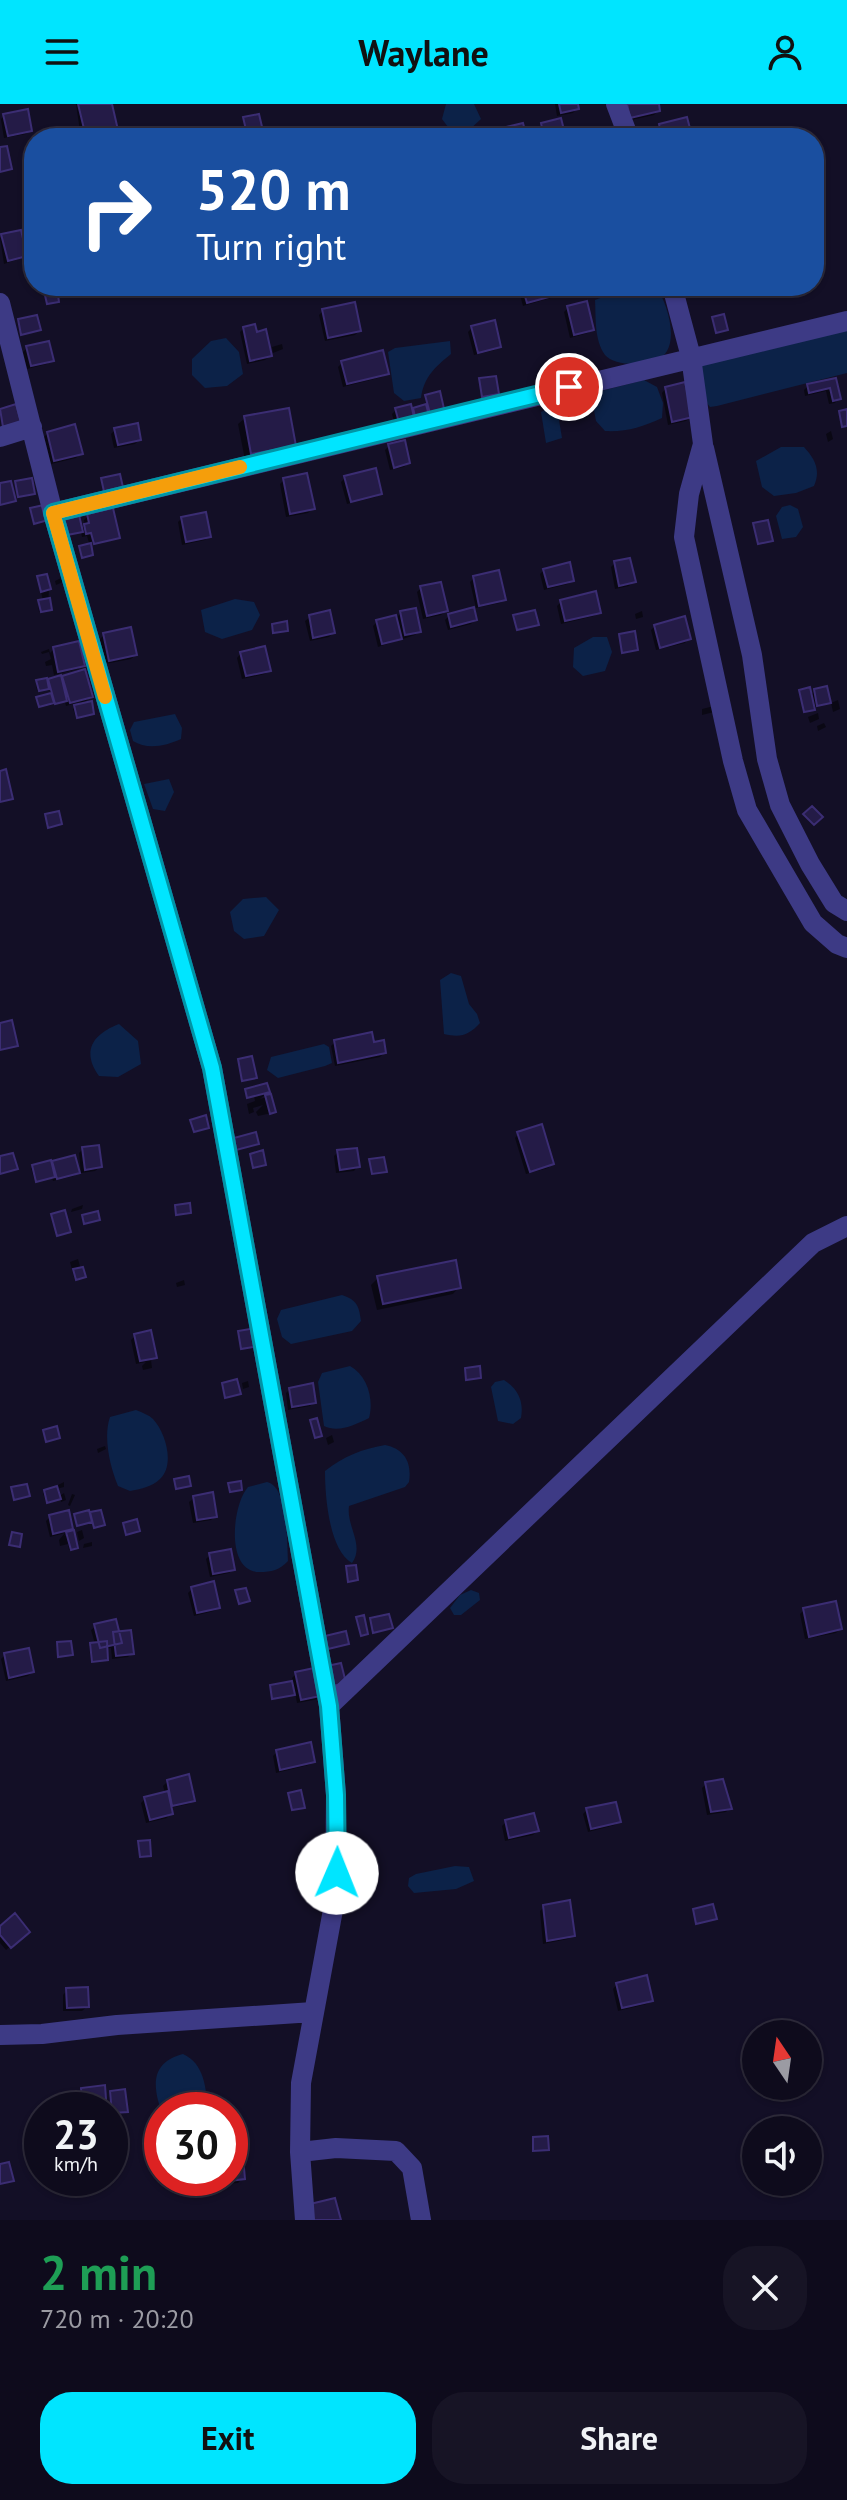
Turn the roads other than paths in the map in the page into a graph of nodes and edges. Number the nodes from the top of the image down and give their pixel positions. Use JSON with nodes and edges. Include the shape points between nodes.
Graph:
{"nodes":[{"id":1,"x":616,"y":104,"type":"edge"},
{"id":2,"x":625,"y":128,"type":"edge"},
{"id":3,"x":675,"y":296,"type":"edge"},
{"id":4,"x":0,"y":303,"type":"edge"},
{"id":5,"x":847,"y":321,"type":"edge"},
{"id":6,"x":691,"y":357,"type":"junction"},
{"id":7,"x":32,"y":427,"type":"junction"},
{"id":8,"x":0,"y":437,"type":"edge"},
{"id":9,"x":703,"y":444,"type":"junction"},
{"id":10,"x":53,"y":513,"type":"junction"},
{"id":11,"x":847,"y":911,"type":"edge"},
{"id":12,"x":847,"y":948,"type":"edge"},
{"id":13,"x":847,"y":1226,"type":"edge"},
{"id":14,"x":329,"y":1706,"type":"junction"},
{"id":15,"x":313,"y":2012,"type":"junction"},
{"id":16,"x":0,"y":2035,"type":"edge"},
{"id":17,"x":300,"y":2152,"type":"junction"},
{"id":18,"x":305,"y":2220,"type":"edge"},
{"id":19,"x":421,"y":2220,"type":"edge"}],
"edges":[{"from":1,"to":2,"type":"street"},
{"from":3,"to":6,"type":"street"},
{"from":4,"to":7,"type":"street"},
{"from":5,"to":6,"type":"street"},
{"from":6,"to":9,"type":"street"},
{"from":6,"to":10,"type":"street"},
{"from":7,"to":8,"type":"street"},
{"from":7,"to":10,"type":"street"},
{"from":9,"to":11,"type":"street","via":[[749,640],[767,759],[780,805],[834,903]]},
{"from":9,"to":12,"type":"street","via":[[684,537],[747,810],[813,923]]},
{"from":10,"to":14,"type":"street","via":[[212,1068]]},
{"from":13,"to":14,"type":"street","via":[[813,1243]]},
{"from":14,"to":15,"type":"street","via":[[336,1795],[335,1899]]},
{"from":15,"to":16,"type":"street"},
{"from":15,"to":17,"type":"street","via":[[301,2083]]},
{"from":17,"to":18,"type":"street"},
{"from":17,"to":19,"type":"street","via":[[396,2151],[412,2168]]}]}
